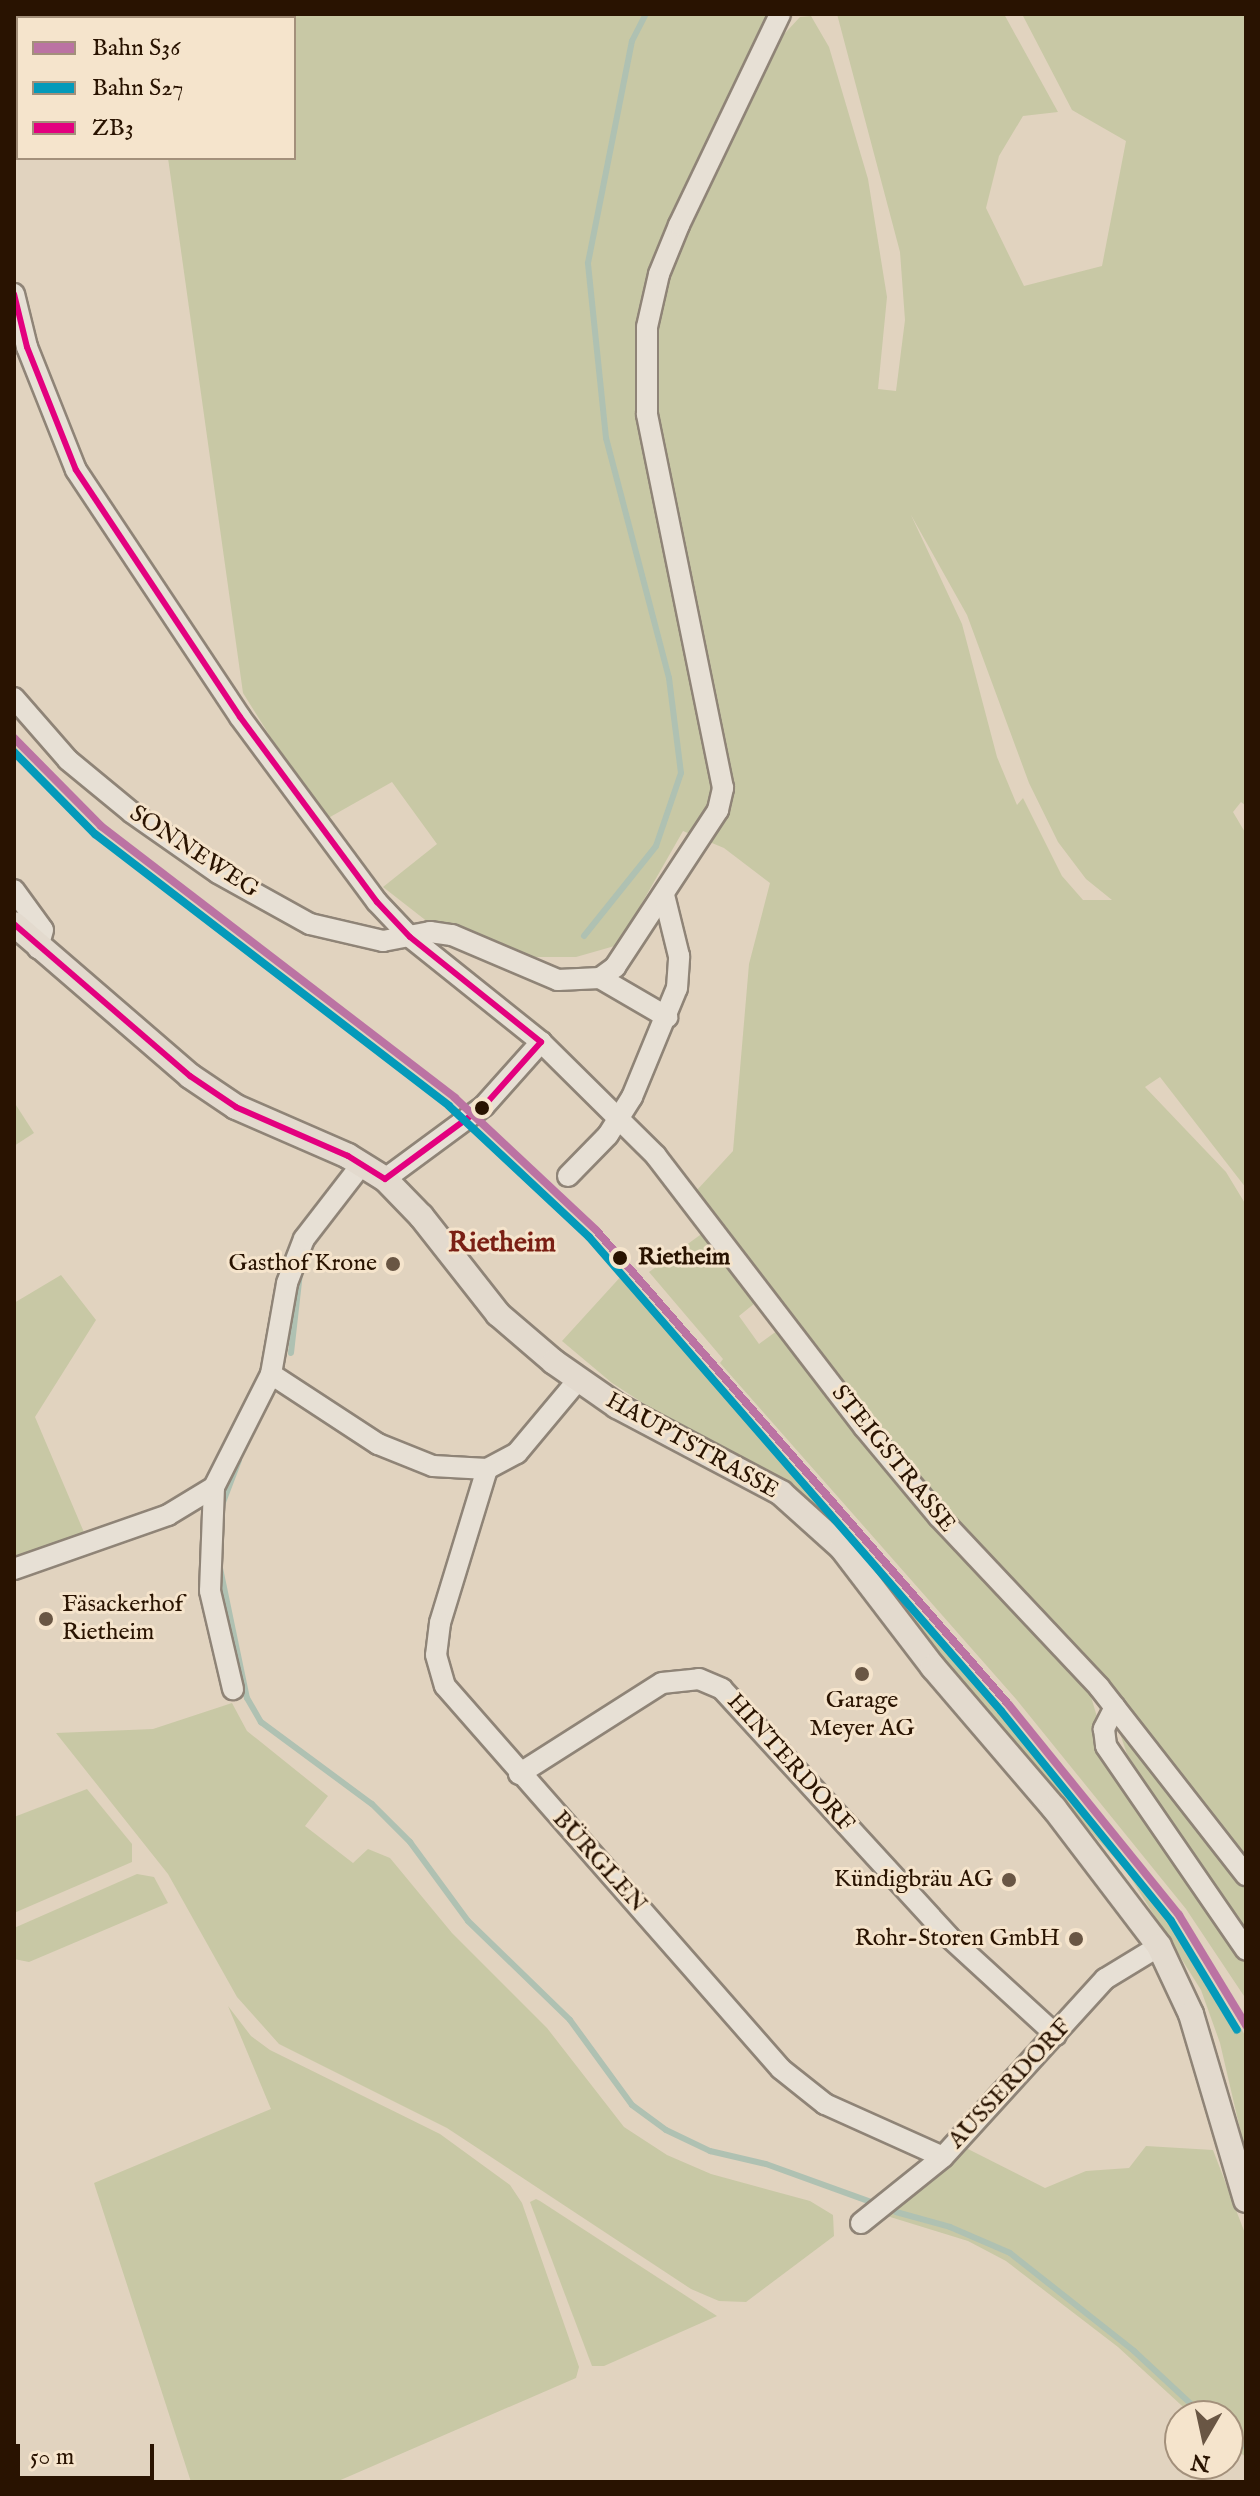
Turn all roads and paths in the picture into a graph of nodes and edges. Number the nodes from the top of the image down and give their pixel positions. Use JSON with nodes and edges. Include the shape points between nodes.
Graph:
{"nodes":[{"id":1,"x":780,"y":14,"type":"edge"},
{"id":2,"x":14,"y":294,"type":"edge"},
{"id":3,"x":14,"y":698,"type":"edge"},
{"id":4,"x":14,"y":890,"type":"edge"},
{"id":5,"x":664,"y":895,"type":"junction"},
{"id":6,"x":14,"y":924,"type":"edge"},
{"id":7,"x":410,"y":937,"type":"junction"},
{"id":8,"x":38,"y":948,"type":"junction"},
{"id":9,"x":600,"y":978,"type":"junction"},
{"id":10,"x":667,"y":1017,"type":"junction"},
{"id":11,"x":541,"y":1042,"type":"junction"},
{"id":12,"x":619,"y":1119,"type":"junction"},
{"id":13,"x":362,"y":1164,"type":"junction"},
{"id":14,"x":568,"y":1176,"type":"dead end"},
{"id":15,"x":385,"y":1179,"type":"junction"},
{"id":16,"x":271,"y":1374,"type":"junction"},
{"id":17,"x":578,"y":1380,"type":"junction"},
{"id":18,"x":487,"y":1469,"type":"junction"},
{"id":19,"x":214,"y":1487,"type":"junction"},
{"id":20,"x":14,"y":1569,"type":"edge"},
{"id":21,"x":233,"y":1689,"type":"dead end"},
{"id":22,"x":1115,"y":1707,"type":"junction"},
{"id":23,"x":519,"y":1774,"type":"junction"},
{"id":24,"x":1246,"y":1875,"type":"edge"},
{"id":25,"x":1159,"y":1946,"type":"junction"},
{"id":26,"x":1246,"y":1950,"type":"edge"},
{"id":27,"x":1056,"y":2035,"type":"junction"},
{"id":28,"x":943,"y":2157,"type":"junction"},
{"id":29,"x":1246,"y":2200,"type":"edge"},
{"id":30,"x":861,"y":2223,"type":"dead end"}],
"edges":[{"from":1,"to":5,"type":"street","via":[[679,225],[659,274],[647,327],[647,414],[723,788],[718,810]]},
{"from":2,"to":7,"type":"street","name":"STEIGSTRASSE","via":[[27,347],[76,470],[240,717],[377,902]]},
{"from":3,"to":7,"type":"street","name":"SONNEWEG","via":[[68,760],[218,873],[310,924],[359,938]]},
{"from":4,"to":8,"type":"street","via":[[43,930]]},
{"from":5,"to":9,"type":"street","via":[[626,954]]},
{"from":5,"to":10,"type":"street","via":[[681,970]]},
{"from":6,"to":8,"type":"main road","name":"HAUPTSTRASSE"},
{"from":7,"to":9,"type":"street","name":"SONNEWEG","via":[[430,932],[452,935],[558,980]]},
{"from":7,"to":11,"type":"street","name":"STEIGSTRASSE"},
{"from":8,"to":13,"type":"main road","name":"HAUPTSTRASSE","via":[[212,1091]]},
{"from":9,"to":10,"type":"street"},
{"from":10,"to":12,"type":"street"},
{"from":11,"to":12,"type":"street","name":"STEIGSTRASSE"},
{"from":11,"to":15,"type":"street","via":[[484,1106]]},
{"from":12,"to":14,"type":"street"},
{"from":12,"to":22,"type":"street","name":"STEIGSTRASSE","via":[[683,1187],[939,1517]]},
{"from":13,"to":15,"type":"main road","name":"HAUPTSTRASSE"},
{"from":13,"to":16,"type":"street","via":[[304,1239],[287,1283]]},
{"from":15,"to":17,"type":"main road","name":"HAUPTSTRASSE","via":[[498,1314]]},
{"from":16,"to":18,"type":"street","via":[[378,1444],[433,1466]]},
{"from":16,"to":19,"type":"street"},
{"from":17,"to":18,"type":"street","via":[[517,1453]]},
{"from":17,"to":25,"type":"main road","name":"HAUPTSTRASSE","via":[[653,1427],[781,1493],[815,1521],[1054,1808]]},
{"from":18,"to":23,"type":"street","name":"BÜRGLEN","via":[[440,1623],[436,1655],[445,1686],[461,1710]]},
{"from":19,"to":20,"type":"street","via":[[168,1515]]},
{"from":19,"to":21,"type":"street","via":[[210,1591]]},
{"from":22,"to":24,"type":"street","name":"STEIGSTRASSE"},
{"from":22,"to":26,"type":"street","via":[[1104,1729],[1106,1746]]},
{"from":23,"to":27,"type":"street","name":"HINTERDORF","via":[[662,1683],[699,1679],[722,1689],[949,1937]]},
{"from":23,"to":28,"type":"street","name":"BÜRGLEN","via":[[781,2069],[825,2104]]},
{"from":25,"to":27,"type":"street","name":"AUSSERDORF","via":[[1105,1979]]},
{"from":25,"to":29,"type":"main road","name":"HAUPTSTRASSE","via":[[1191,2014]]},
{"from":27,"to":28,"type":"street","name":"AUSSERDORF"},
{"from":28,"to":30,"type":"street","name":"AUSSERDORF"}]}
